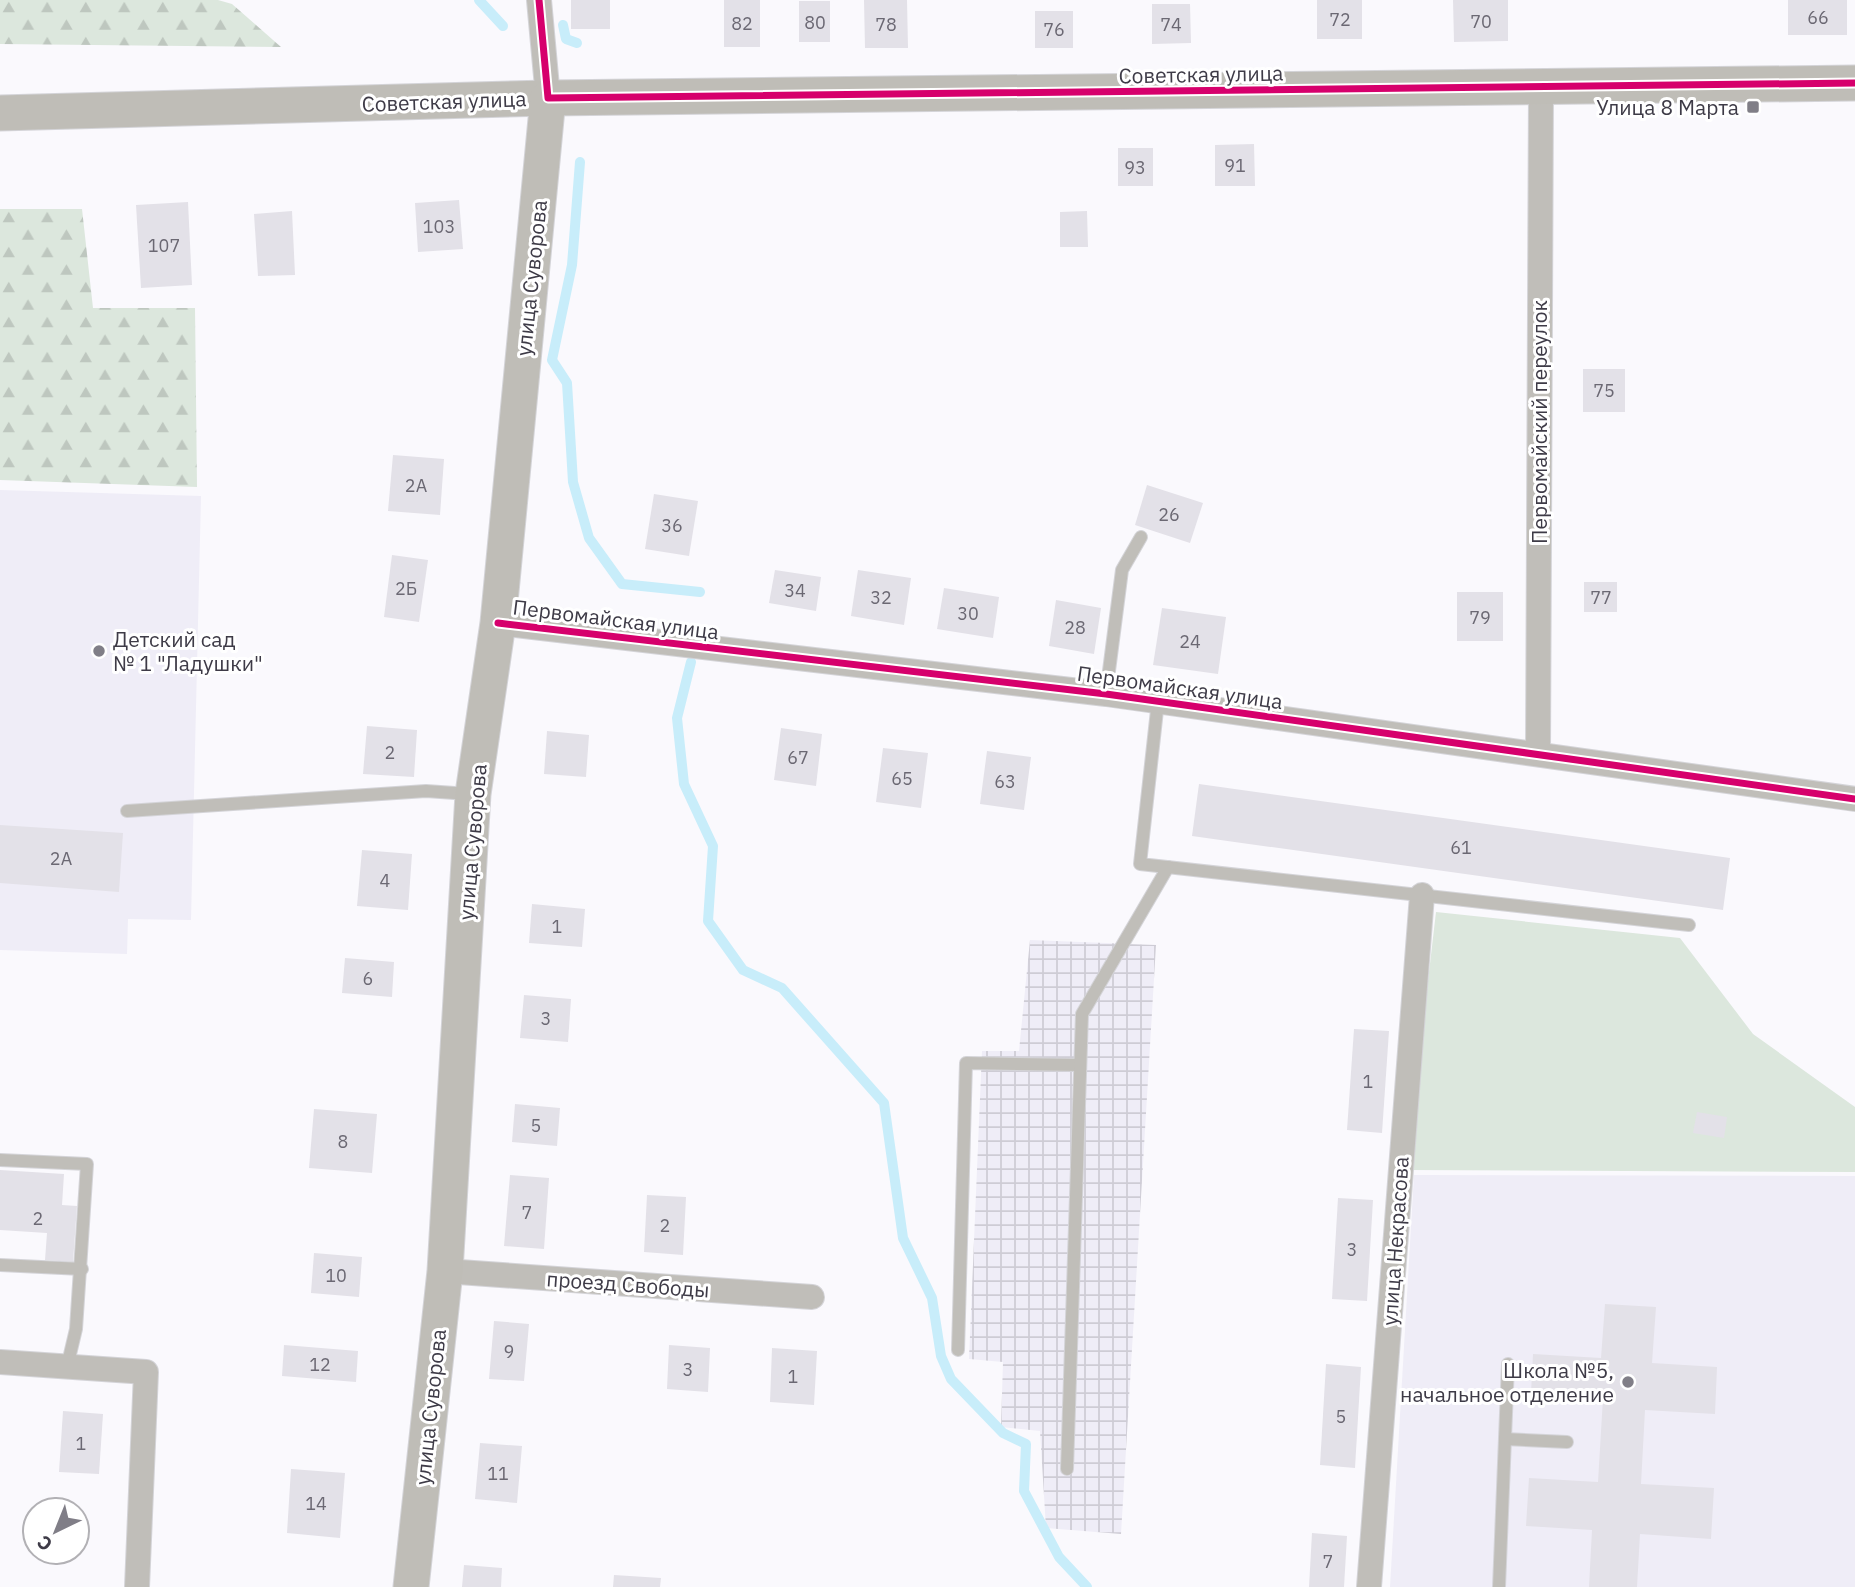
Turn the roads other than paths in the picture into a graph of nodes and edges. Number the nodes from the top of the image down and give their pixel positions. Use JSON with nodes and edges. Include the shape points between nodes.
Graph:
{"nodes":[{"id":1,"x":539,"y":0,"type":"edge"},
{"id":2,"x":1855,"y":83,"type":"edge"},
{"id":3,"x":1541,"y":89,"type":"junction"},
{"id":4,"x":548,"y":98,"type":"junction"},
{"id":5,"x":0,"y":113,"type":"edge"},
{"id":6,"x":1141,"y":537,"type":"dead end"},
{"id":7,"x":498,"y":623,"type":"junction"},
{"id":8,"x":1106,"y":694,"type":"junction"},
{"id":9,"x":1158,"y":701,"type":"junction"},
{"id":10,"x":1538,"y":754,"type":"junction"},
{"id":11,"x":473,"y":794,"type":"junction"},
{"id":12,"x":1855,"y":799,"type":"edge"},
{"id":13,"x":127,"y":811,"type":"dead end"},
{"id":14,"x":1168,"y":867,"type":"junction"},
{"id":15,"x":1422,"y":895,"type":"junction"},
{"id":16,"x":1689,"y":925,"type":"dead end"},
{"id":17,"x":1080,"y":1065,"type":"junction"},
{"id":18,"x":0,"y":1160,"type":"edge"},
{"id":19,"x":0,"y":1265,"type":"edge"},
{"id":20,"x":82,"y":1269,"type":"junction"},
{"id":21,"x":445,"y":1271,"type":"junction"},
{"id":22,"x":812,"y":1297,"type":"dead end"},
{"id":23,"x":958,"y":1350,"type":"dead end"},
{"id":24,"x":0,"y":1362,"type":"edge"},
{"id":25,"x":1508,"y":1364,"type":"dead end"},
{"id":26,"x":67,"y":1367,"type":"junction"},
{"id":27,"x":1505,"y":1439,"type":"junction"},
{"id":28,"x":1567,"y":1442,"type":"dead end"},
{"id":29,"x":1067,"y":1469,"type":"dead end"},
{"id":30,"x":137,"y":1587,"type":"edge"},
{"id":31,"x":411,"y":1587,"type":"edge"},
{"id":32,"x":1369,"y":1587,"type":"edge"},
{"id":33,"x":1499,"y":1587,"type":"edge"}],
"edges":[{"from":1,"to":4,"type":"street"},
{"from":2,"to":3,"type":"main road","name":"Советская улица"},
{"from":3,"to":4,"type":"main road","name":"Советская улица"},
{"from":3,"to":10,"type":"street","name":"Первомайский переулок"},
{"from":4,"to":5,"type":"main road","name":"Советская улица"},
{"from":4,"to":7,"type":"main road","name":"улица Суворова"},
{"from":6,"to":8,"type":"lane","via":[[1122,570]]},
{"from":7,"to":8,"type":"street","name":"Первомайская улица"},
{"from":7,"to":11,"type":"main road","name":"улица Суворова"},
{"from":8,"to":9,"type":"street","name":"Первомайская улица"},
{"from":9,"to":10,"type":"street","name":"Первомайская улица"},
{"from":9,"to":14,"type":"lane","via":[[1140,864]]},
{"from":10,"to":12,"type":"street","name":"Первомайская улица"},
{"from":11,"to":13,"type":"lane","via":[[426,791]]},
{"from":11,"to":21,"type":"main road","name":"улица Суворова"},
{"from":14,"to":15,"type":"lane"},
{"from":14,"to":17,"type":"lane","via":[[1082,1014]]},
{"from":15,"to":16,"type":"lane"},
{"from":15,"to":32,"type":"street","name":"улица Некрасова"},
{"from":17,"to":23,"type":"lane","via":[[966,1063]]},
{"from":17,"to":29,"type":"lane"},
{"from":18,"to":20,"type":"lane","via":[[87,1164]]},
{"from":19,"to":20,"type":"lane"},
{"from":20,"to":26,"type":"lane"},
{"from":21,"to":22,"type":"street","name":"проезд Свободы"},
{"from":21,"to":31,"type":"main road","name":"улица Суворова"},
{"from":24,"to":26,"type":"street"},
{"from":25,"to":27,"type":"lane"},
{"from":26,"to":30,"type":"street","via":[[146,1372]]},
{"from":27,"to":28,"type":"lane"},
{"from":27,"to":33,"type":"lane"}]}
